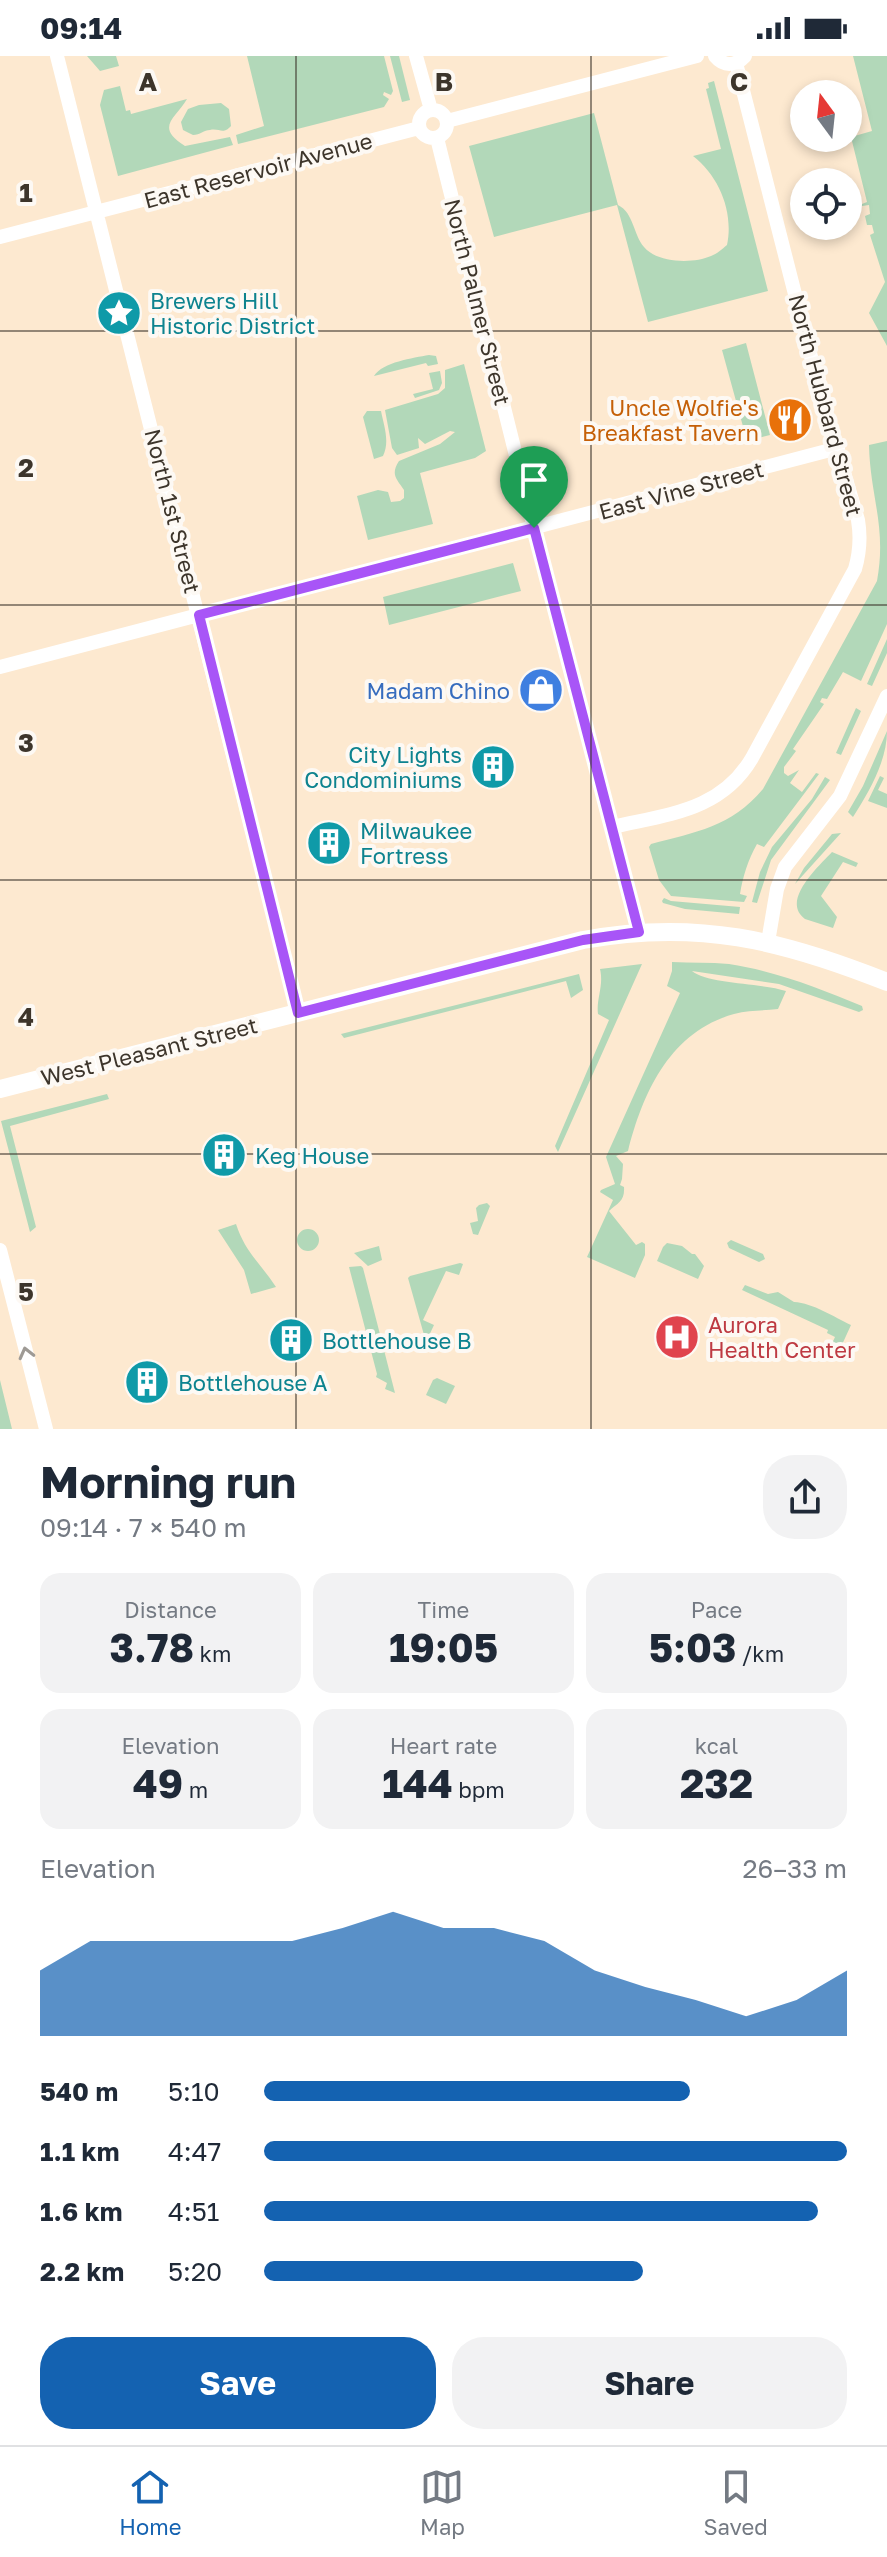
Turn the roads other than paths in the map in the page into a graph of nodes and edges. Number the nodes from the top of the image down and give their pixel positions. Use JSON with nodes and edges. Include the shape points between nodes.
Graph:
{"nodes":[{"id":1,"x":57,"y":56,"type":"edge"},
{"id":2,"x":416,"y":56,"type":"edge"},
{"id":3,"x":697,"y":56,"type":"edge"},
{"id":4,"x":715,"y":56,"type":"edge"},
{"id":5,"x":741,"y":60,"type":"edge"},
{"id":6,"x":431,"y":110,"type":"junction"},
{"id":7,"x":447,"y":121,"type":"junction"},
{"id":8,"x":419,"y":128,"type":"junction"},
{"id":9,"x":437,"y":138,"type":"junction"},
{"id":10,"x":98,"y":212,"type":"junction"},
{"id":11,"x":0,"y":237,"type":"edge"},
{"id":12,"x":838,"y":448,"type":"junction"},
{"id":13,"x":534,"y":528,"type":"junction"},
{"id":14,"x":199,"y":615,"type":"junction"},
{"id":15,"x":0,"y":667,"type":"edge"},
{"id":16,"x":887,"y":696,"type":"edge"},
{"id":17,"x":613,"y":827,"type":"junction"},
{"id":18,"x":639,"y":932,"type":"junction"},
{"id":19,"x":768,"y":942,"type":"junction"},
{"id":20,"x":887,"y":982,"type":"edge"},
{"id":21,"x":298,"y":1013,"type":"junction"},
{"id":22,"x":0,"y":1089,"type":"edge"},
{"id":23,"x":0,"y":1250,"type":"edge"},
{"id":24,"x":46,"y":1429,"type":"edge"}],
"edges":[{"from":1,"to":10,"type":"street","name":"North 1st Street"},
{"from":2,"to":6,"type":"street"},
{"from":3,"to":7,"type":"street"},
{"from":4,"to":5,"type":"street","via":[[727,64]]},
{"from":5,"to":12,"type":"street","name":"North Hubbard Street"},
{"from":6,"to":7,"type":"street"},
{"from":6,"to":8,"type":"street","via":[[421,117]]},
{"from":7,"to":9,"type":"street"},
{"from":8,"to":9,"type":"street","via":[[426,137]]},
{"from":8,"to":10,"type":"street","name":"East Reservoir Avenue"},
{"from":9,"to":13,"type":"street","name":"North Palmer Street"},
{"from":10,"to":11,"type":"street","name":"East Reservoir Avenue"},
{"from":10,"to":14,"type":"street","name":"North 1st Street"},
{"from":12,"to":13,"type":"street","name":"East Vine Street"},
{"from":12,"to":17,"type":"street","name":"North Hubbard Street","via":[[858,520],[855,569],[745,770],[711,800]]},
{"from":13,"to":14,"type":"street","name":"East Vine Street"},
{"from":13,"to":17,"type":"street","name":"North Palmer Street"},
{"from":14,"to":15,"type":"street","name":"East Vine Street"},
{"from":14,"to":21,"type":"street","name":"North 1st Street"},
{"from":16,"to":19,"type":"street","via":[[840,796],[785,867]]},
{"from":17,"to":18,"type":"street","name":"North Palmer Street"},
{"from":18,"to":19,"type":"street","name":"West Pleasant Street","via":[[699,932]]},
{"from":18,"to":21,"type":"street","name":"West Pleasant Street","via":[[583,940]]},
{"from":19,"to":20,"type":"street","name":"West Pleasant Street"},
{"from":21,"to":22,"type":"street","name":"West Pleasant Street"},
{"from":24,"to":23,"type":"street","one_way":true}]}
